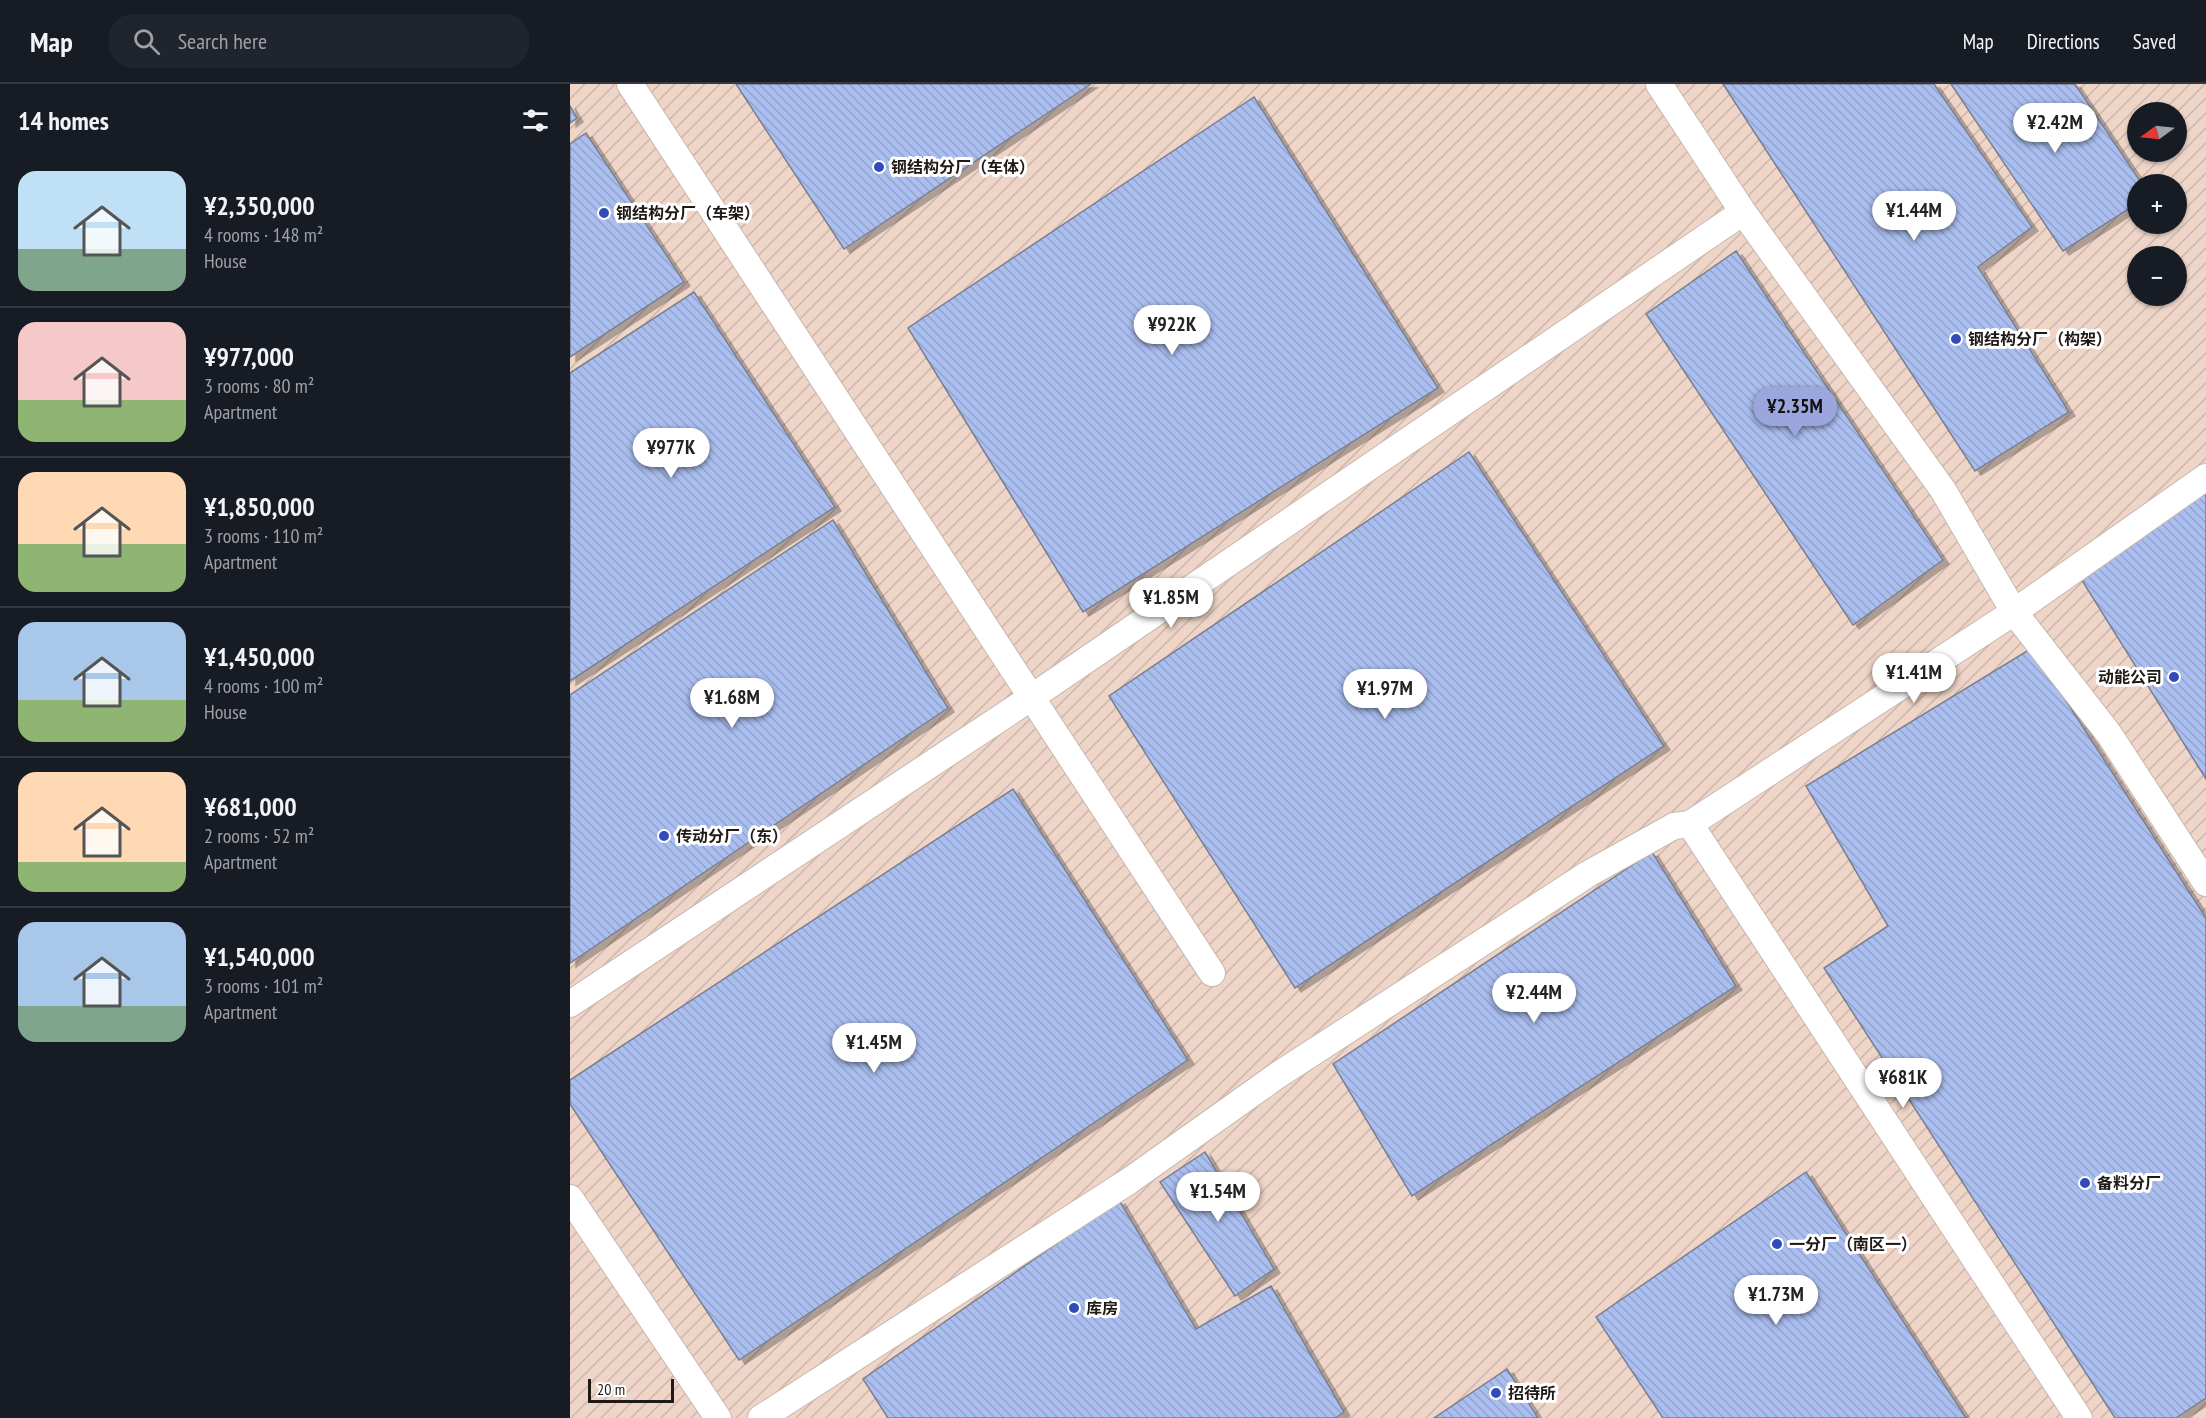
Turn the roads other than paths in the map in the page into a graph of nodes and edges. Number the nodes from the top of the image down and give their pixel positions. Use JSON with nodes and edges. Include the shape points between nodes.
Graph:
{"nodes":[{"id":1,"x":630,"y":84,"type":"edge"},
{"id":2,"x":1659,"y":84,"type":"edge"},
{"id":3,"x":1743,"y":212,"type":"junction"},
{"id":4,"x":2206,"y":477,"type":"edge"},
{"id":5,"x":2014,"y":612,"type":"junction"},
{"id":6,"x":1032,"y":697,"type":"junction"},
{"id":7,"x":1690,"y":824,"type":"junction"},
{"id":8,"x":2206,"y":883,"type":"edge"},
{"id":9,"x":1212,"y":973,"type":"dead end"},
{"id":10,"x":570,"y":1004,"type":"edge"},
{"id":11,"x":570,"y":1198,"type":"edge"},
{"id":12,"x":718,"y":1418,"type":"edge"},
{"id":13,"x":761,"y":1418,"type":"edge"},
{"id":14,"x":2079,"y":1418,"type":"edge"}],
"edges":[{"from":1,"to":6,"type":"street"},
{"from":2,"to":3,"type":"street"},
{"from":3,"to":5,"type":"street","via":[[1943,490]]},
{"from":3,"to":6,"type":"street"},
{"from":4,"to":5,"type":"street"},
{"from":5,"to":7,"type":"street"},
{"from":5,"to":8,"type":"street","via":[[2109,734]]},
{"from":6,"to":9,"type":"street"},
{"from":6,"to":10,"type":"street"},
{"from":7,"to":13,"type":"street","via":[[1674,826],[1588,874],[1278,1075],[1129,1181]]},
{"from":7,"to":14,"type":"street"},
{"from":11,"to":12,"type":"street"}]}
